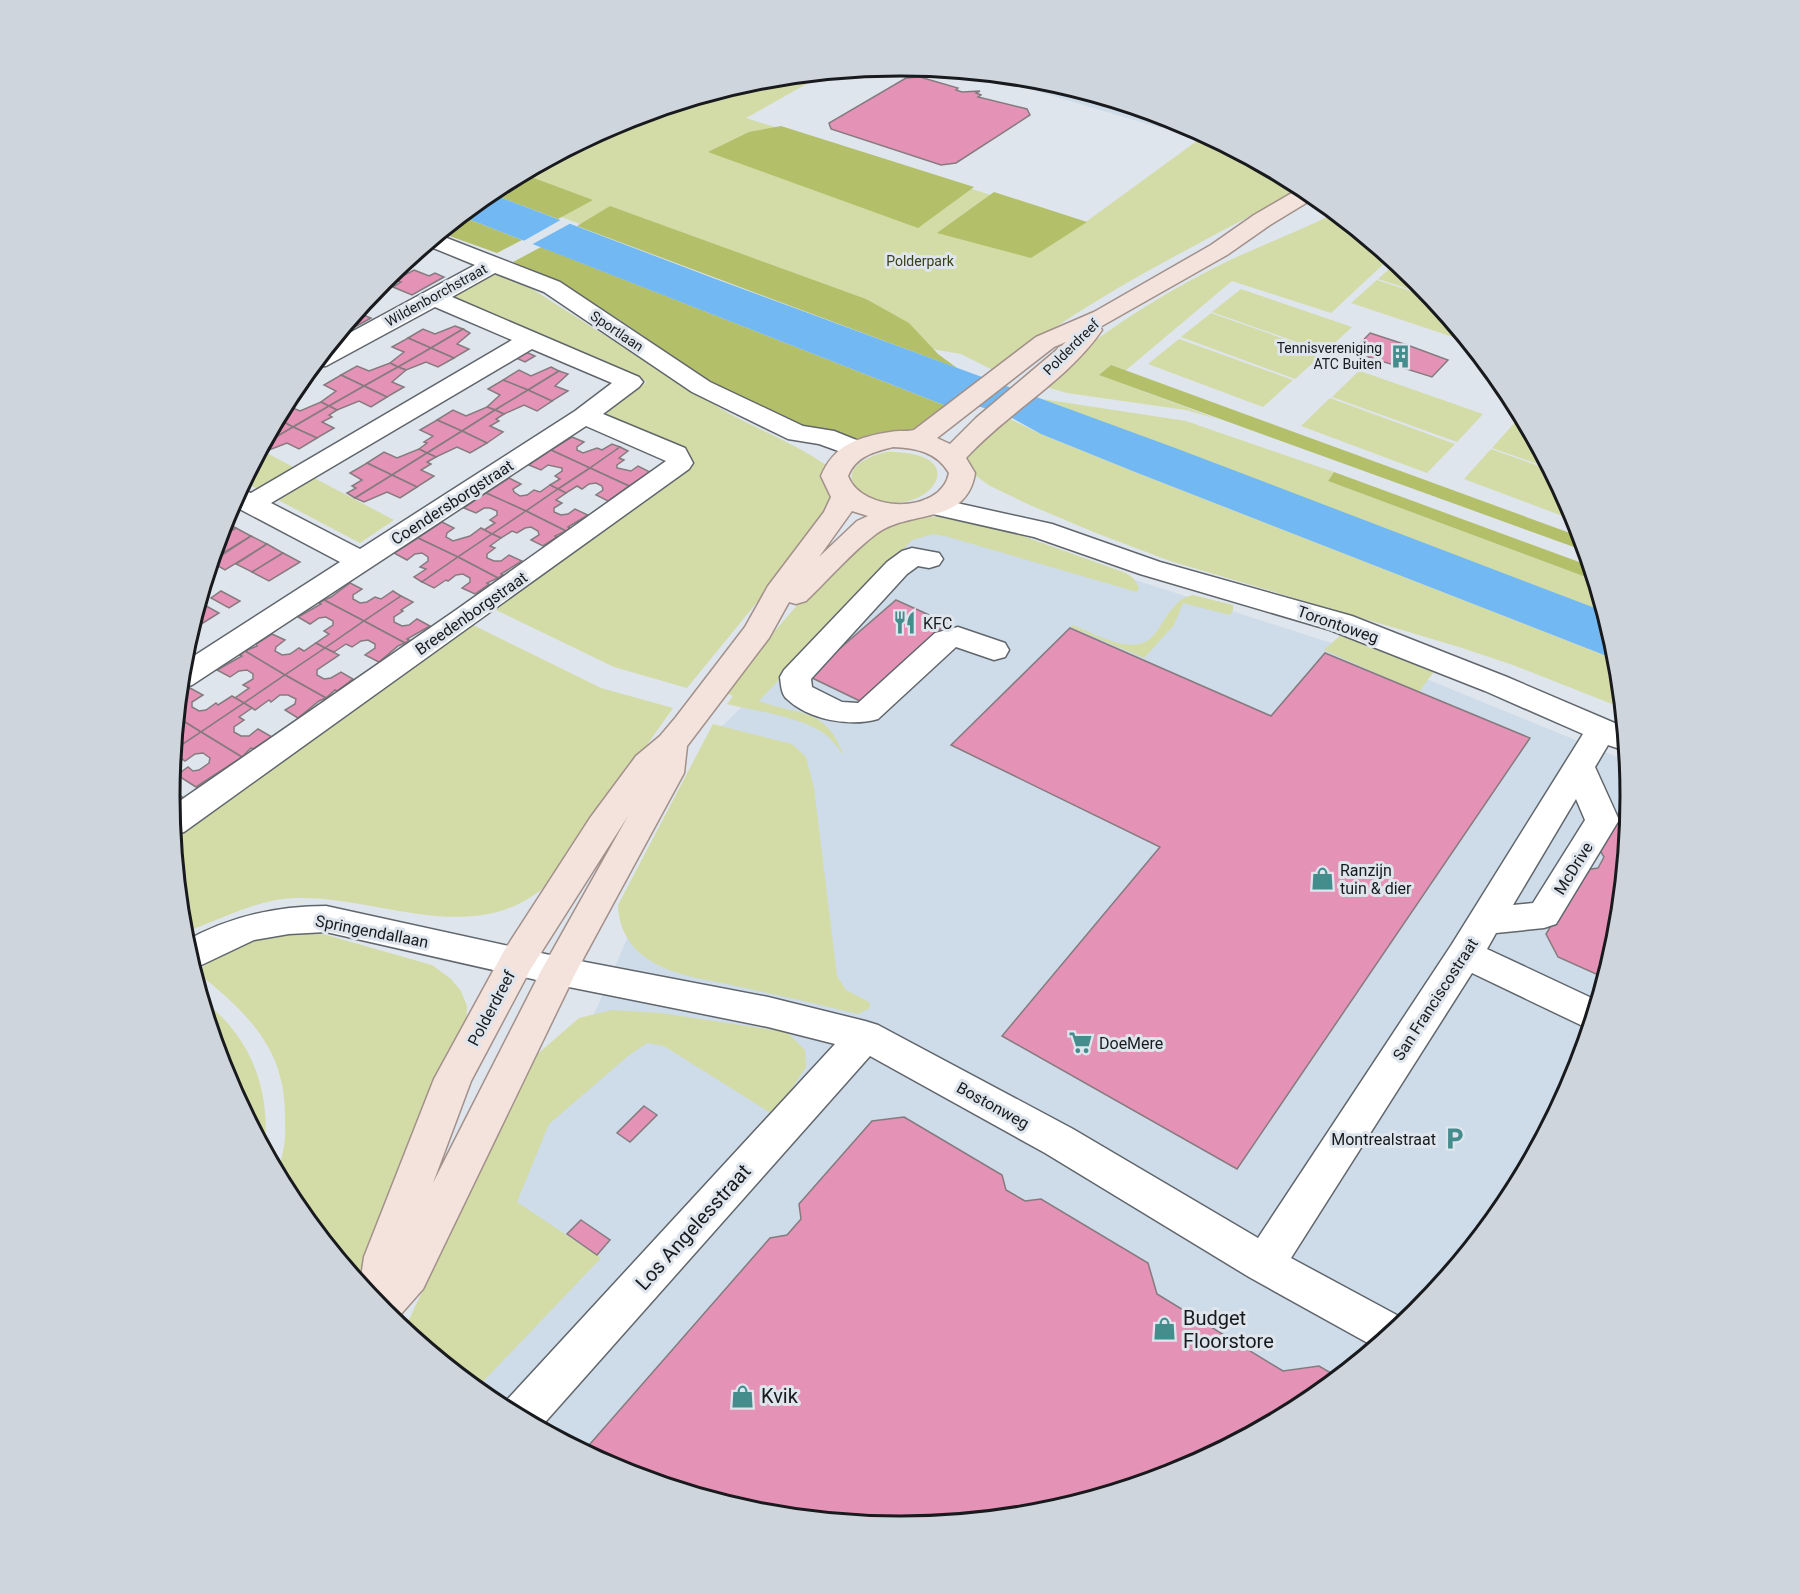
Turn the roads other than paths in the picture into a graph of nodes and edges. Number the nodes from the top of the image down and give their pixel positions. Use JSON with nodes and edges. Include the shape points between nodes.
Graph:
{"nodes":[{"id":1,"x":1310,"y":205,"type":"edge"},
{"id":2,"x":440,"y":243,"type":"edge"},
{"id":3,"x":493,"y":264,"type":"junction"},
{"id":4,"x":434,"y":298,"type":"junction"},
{"id":5,"x":1102,"y":317,"type":"junction"},
{"id":6,"x":530,"y":340,"type":"junction"},
{"id":7,"x":338,"y":347,"type":"edge"},
{"id":8,"x":584,"y":416,"type":"junction"},
{"id":9,"x":911,"y":439,"type":"junction"},
{"id":10,"x":846,"y":457,"type":"junction"},
{"id":11,"x":961,"y":459,"type":"junction"},
{"id":12,"x":844,"y":498,"type":"junction"},
{"id":13,"x":244,"y":500,"type":"edge"},
{"id":14,"x":934,"y":506,"type":"junction"},
{"id":15,"x":897,"y":514,"type":"junction"},
{"id":16,"x":1042,"y":530,"type":"junction"},
{"id":17,"x":929,"y":559,"type":"dead end"},
{"id":18,"x":361,"y":561,"type":"junction"},
{"id":19,"x":758,"y":631,"type":"junction"},
{"id":20,"x":989,"y":656,"type":"dead end"},
{"id":21,"x":191,"y":671,"type":"edge"},
{"id":22,"x":679,"y":734,"type":"junction"},
{"id":23,"x":1613,"y":736,"type":"edge"},
{"id":24,"x":1579,"y":767,"type":"junction"},
{"id":25,"x":181,"y":817,"type":"edge"},
{"id":26,"x":1485,"y":921,"type":"junction"},
{"id":27,"x":197,"y":951,"type":"edge"},
{"id":28,"x":1465,"y":954,"type":"junction"},
{"id":29,"x":517,"y":961,"type":"junction"},
{"id":30,"x":559,"y":971,"type":"junction"},
{"id":31,"x":1586,"y":1013,"type":"edge"},
{"id":32,"x":865,"y":1036,"type":"junction"},
{"id":33,"x":1264,"y":1264,"type":"junction"},
{"id":34,"x":380,"y":1295,"type":"edge"},
{"id":35,"x":386,"y":1300,"type":"edge"},
{"id":36,"x":1383,"y":1330,"type":"edge"},
{"id":37,"x":526,"y":1411,"type":"edge"}],
"edges":[{"from":1,"to":5,"type":"main road","via":[[1281,230],[1219,250]]},
{"from":2,"to":3,"type":"street","name":"Sportlaan"},
{"from":3,"to":4,"type":"street","name":"Wildenborchstraat"},
{"from":3,"to":10,"type":"street","name":"Sportlaan","via":[[552,287],[701,387],[796,433],[814,451]]},
{"from":4,"to":6,"type":"street","name":"Coendersborgstraat"},
{"from":4,"to":7,"type":"street","name":"Wildenborchstraat"},
{"from":5,"to":9,"type":"main road","name":"Polderdreef","via":[[1045,342],[938,426]]},
{"from":5,"to":11,"type":"main road","name":"Polderdreef"},
{"from":6,"to":8,"type":"street","name":"Coendersborgstraat","via":[[630,382]]},
{"from":6,"to":13,"type":"street"},
{"from":8,"to":18,"type":"street","name":"Coendersborgstraat"},
{"from":8,"to":25,"type":"street","name":"Breedenborgstraat","via":[[676,454],[680,463]]},
{"from":9,"to":10,"type":"main road","via":[[872,443]]},
{"from":9,"to":11,"type":"main road"},
{"from":10,"to":12,"type":"main road","via":[[834,476]]},
{"from":11,"to":14,"type":"main road","via":[[956,493]]},
{"from":11,"to":16,"type":"street","name":"Torontoweg","via":[[969,489]]},
{"from":12,"to":15,"type":"main road","via":[[867,509]]},
{"from":12,"to":19,"type":"main road","name":"Polderdreef","via":[[783,586]]},
{"from":13,"to":18,"type":"street"},
{"from":14,"to":15,"type":"main road"},
{"from":14,"to":16,"type":"street","name":"Torontoweg"},
{"from":15,"to":19,"type":"main road","name":"Polderdreef","via":[[867,527]]},
{"from":16,"to":23,"type":"street","name":"Torontoweg","via":[[1150,568],[1341,623],[1496,684]]},
{"from":17,"to":20,"type":"street","via":[[912,557],[897,568],[795,677],[798,692],[827,708],[853,715],[867,712],[932,653]]},
{"from":18,"to":21,"type":"street","name":"Coendersborgstraat"},
{"from":19,"to":22,"type":"main road","name":"Polderdreef"},
{"from":22,"to":29,"type":"main road","name":"Polderdreef","via":[[647,764],[602,827]]},
{"from":22,"to":30,"type":"main road","name":"Polderdreef","via":[[668,773]]},
{"from":23,"to":24,"type":"street","name":"San Franciscostraat"},
{"from":24,"to":26,"type":"street","name":"San Franciscostraat"},
{"from":24,"to":26,"type":"street","name":"McDrive","via":[[1602,820],[1544,915]]},
{"from":26,"to":28,"type":"street","name":"San Franciscostraat"},
{"from":27,"to":29,"type":"street","name":"Springendallaan","via":[[242,929],[301,918],[337,921]]},
{"from":28,"to":31,"type":"street"},
{"from":28,"to":33,"type":"street","name":"San Franciscostraat"},
{"from":29,"to":30,"type":"street","name":"Springendallaan"},
{"from":29,"to":34,"type":"main road","name":"Polderdreef","via":[[453,1079],[385,1257]]},
{"from":30,"to":32,"type":"street","name":"Bostonweg","via":[[768,1012]]},
{"from":30,"to":35,"type":"main road","name":"Polderdreef","via":[[408,1276]]},
{"from":32,"to":33,"type":"street","name":"Bostonweg","via":[[1059,1141]]},
{"from":32,"to":37,"type":"street","name":"Los Angelesstraat"},
{"from":33,"to":36,"type":"street","name":"Bostonweg"}]}
